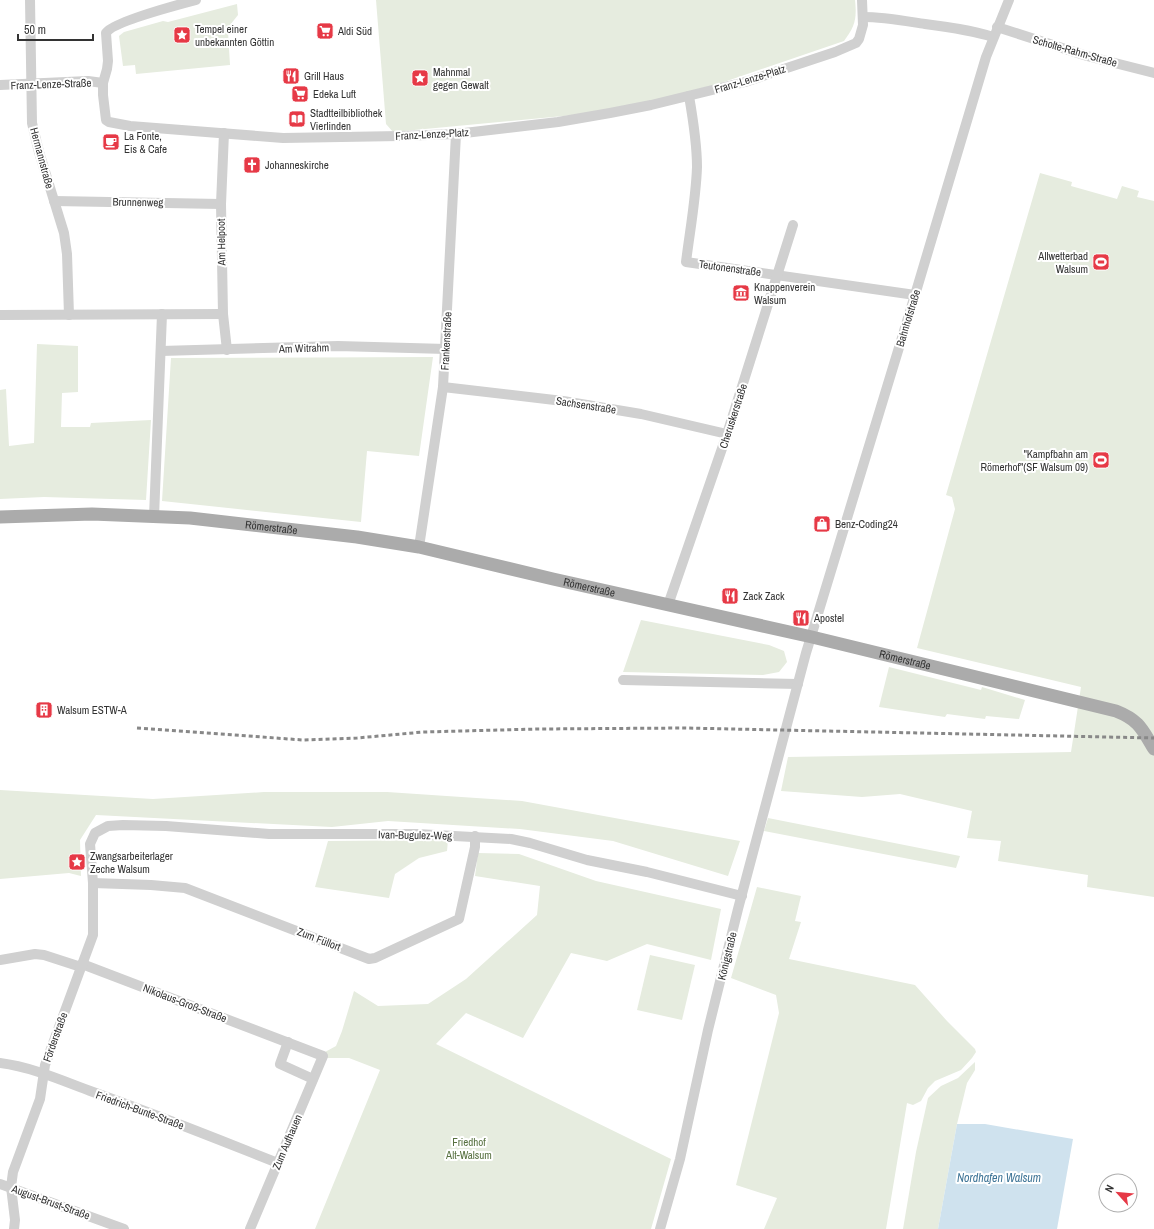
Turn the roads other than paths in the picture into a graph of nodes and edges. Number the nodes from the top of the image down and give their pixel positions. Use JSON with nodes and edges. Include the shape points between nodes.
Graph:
{"nodes":[{"id":1,"x":30,"y":0,"type":"edge"},
{"id":2,"x":196,"y":0,"type":"edge"},
{"id":3,"x":862,"y":0,"type":"edge"},
{"id":4,"x":1009,"y":0,"type":"edge"},
{"id":5,"x":863,"y":17,"type":"junction"},
{"id":6,"x":997,"y":27,"type":"junction"},
{"id":7,"x":993,"y":37,"type":"junction"},
{"id":8,"x":1154,"y":73,"type":"edge"},
{"id":9,"x":103,"y":83,"type":"junction"},
{"id":10,"x":0,"y":85,"type":"edge"},
{"id":11,"x":31,"y":85,"type":"junction"},
{"id":12,"x":689,"y":96,"type":"junction"},
{"id":13,"x":224,"y":133,"type":"junction"},
{"id":14,"x":456,"y":134,"type":"junction"},
{"id":15,"x":54,"y":201,"type":"junction"},
{"id":16,"x":221,"y":204,"type":"junction"},
{"id":17,"x":793,"y":225,"type":"dead end"},
{"id":18,"x":778,"y":274,"type":"junction"},
{"id":19,"x":915,"y":295,"type":"junction"},
{"id":20,"x":162,"y":314,"type":"junction"},
{"id":21,"x":222,"y":314,"type":"junction"},
{"id":22,"x":0,"y":315,"type":"edge"},
{"id":23,"x":69,"y":315,"type":"junction"},
{"id":24,"x":446,"y":349,"type":"junction"},
{"id":25,"x":227,"y":350,"type":"junction"},
{"id":26,"x":162,"y":351,"type":"junction"},
{"id":27,"x":443,"y":387,"type":"junction"},
{"id":28,"x":727,"y":434,"type":"junction"},
{"id":29,"x":0,"y":517,"type":"edge"},
{"id":30,"x":154,"y":517,"type":"junction"},
{"id":31,"x":419,"y":547,"type":"junction"},
{"id":32,"x":668,"y":605,"type":"junction"},
{"id":33,"x":812,"y":637,"type":"junction"},
{"id":34,"x":623,"y":680,"type":"dead end"},
{"id":35,"x":798,"y":684,"type":"junction"},
{"id":36,"x":1154,"y":749,"type":"edge"},
{"id":37,"x":475,"y":836,"type":"junction"},
{"id":38,"x":90,"y":844,"type":"joint"},
{"id":39,"x":93,"y":883,"type":"junction"},
{"id":40,"x":742,"y":896,"type":"junction"},
{"id":41,"x":0,"y":960,"type":"edge"},
{"id":42,"x":82,"y":966,"type":"junction"},
{"id":43,"x":288,"y":1042,"type":"junction"},
{"id":44,"x":323,"y":1056,"type":"joint"},
{"id":45,"x":0,"y":1063,"type":"edge"},
{"id":46,"x":43,"y":1074,"type":"junction"},
{"id":47,"x":313,"y":1079,"type":"junction"},
{"id":48,"x":278,"y":1163,"type":"junction"},
{"id":49,"x":0,"y":1184,"type":"edge"},
{"id":50,"x":11,"y":1187,"type":"junction"},
{"id":51,"x":14,"y":1229,"type":"edge"},
{"id":52,"x":124,"y":1229,"type":"edge"},
{"id":53,"x":250,"y":1229,"type":"edge"},
{"id":54,"x":660,"y":1229,"type":"edge"}],
"edges":[{"from":1,"to":11,"type":"street","name":"Hermannstraße"},
{"from":2,"to":9,"type":"street","name":"Franz-Lenze-Platz","via":[[110,28],[106,33],[107,69]]},
{"from":3,"to":5,"type":"street","name":"Franz-Lenze-Platz"},
{"from":4,"to":6,"type":"street","name":"Bahnhofstraße"},
{"from":5,"to":7,"type":"street","via":[[881,17]]},
{"from":5,"to":12,"type":"street","name":"Franz-Lenze-Platz","via":[[856,43],[745,82]]},
{"from":6,"to":7,"type":"street","name":"Bahnhofstraße"},
{"from":6,"to":8,"type":"street","name":"Scholte-Rahm-Straße","via":[[1088,56]]},
{"from":7,"to":19,"type":"street","name":"Bahnhofstraße"},
{"from":9,"to":11,"type":"street","name":"Franz-Lenze-Straße","via":[[88,81]]},
{"from":9,"to":13,"type":"street","name":"Franz-Lenze-Platz","via":[[104,110],[109,122]]},
{"from":10,"to":11,"type":"street","name":"Franz-Lenze-Straße"},
{"from":11,"to":15,"type":"street","name":"Hermannstraße","via":[[32,123]]},
{"from":12,"to":14,"type":"street","name":"Franz-Lenze-Platz","via":[[644,107],[558,122]]},
{"from":12,"to":18,"type":"street","name":"Teutonenstraße","via":[[697,166],[686,262]]},
{"from":13,"to":14,"type":"street","name":"Franz-Lenze-Platz","via":[[283,138]]},
{"from":13,"to":16,"type":"street","name":"Am Helpoot"},
{"from":14,"to":24,"type":"street","name":"Frankenstraße"},
{"from":15,"to":16,"type":"street","name":"Brunnenweg"},
{"from":15,"to":23,"type":"street","name":"Hermannstraße","via":[[64,233],[67,254]]},
{"from":16,"to":21,"type":"street","name":"Am Helpoot"},
{"from":17,"to":18,"type":"street","name":"Cheruskerstraße"},
{"from":18,"to":19,"type":"street","name":"Teutonenstraße"},
{"from":18,"to":28,"type":"street","name":"Cheruskerstraße"},
{"from":19,"to":33,"type":"street","name":"Bahnhofstraße"},
{"from":20,"to":21,"type":"street"},
{"from":20,"to":23,"type":"street"},
{"from":20,"to":26,"type":"street"},
{"from":21,"to":25,"type":"street","name":"Am Helpoot"},
{"from":22,"to":23,"type":"street"},
{"from":24,"to":25,"type":"street","name":"Am Witrahm","via":[[338,346]]},
{"from":24,"to":27,"type":"street","name":"Frankenstraße"},
{"from":25,"to":26,"type":"street","name":"Am Witrahm"},
{"from":26,"to":30,"type":"street"},
{"from":27,"to":28,"type":"street","name":"Sachsenstraße","via":[[563,400],[641,414]]},
{"from":27,"to":31,"type":"street","name":"Frankenstraße"},
{"from":28,"to":32,"type":"street","name":"Cheruskerstraße"},
{"from":29,"to":30,"type":"main road","name":"Römerstraße","via":[[85,514]]},
{"from":30,"to":31,"type":"main road","name":"Römerstraße","via":[[197,519],[314,532]]},
{"from":31,"to":32,"type":"main road","name":"Römerstraße"},
{"from":32,"to":33,"type":"main road","name":"Römerstraße"},
{"from":33,"to":35,"type":"street","name":"Königstraße"},
{"from":33,"to":36,"type":"main road","name":"Römerstraße","via":[[1116,711],[1140,726]]},
{"from":34,"to":35,"type":"street"},
{"from":35,"to":40,"type":"street","name":"Königstraße"},
{"from":37,"to":38,"type":"street","name":"Ivan-Bugulez-Weg","via":[[269,834],[123,825],[108,826],[95,833]]},
{"from":37,"to":39,"type":"street","name":"Zum Füllort","via":[[459,919],[369,959],[185,888]]},
{"from":37,"to":40,"type":"street","name":"Ivan-Bugulez-Weg","via":[[530,843],[587,860]]},
{"from":38,"to":39,"type":"street","name":"Förderstraße"},
{"from":39,"to":42,"type":"street","name":"Förderstraße","via":[[93,935]]},
{"from":40,"to":54,"type":"street","name":"Königstraße","via":[[708,1030],[680,1159]]},
{"from":41,"to":42,"type":"street","name":"Nikolaus-Groß-Straße","via":[[35,954]]},
{"from":42,"to":43,"type":"street","name":"Nikolaus-Groß-Straße"},
{"from":42,"to":46,"type":"street","name":"Förderstraße"},
{"from":43,"to":44,"type":"street","name":"Nikolaus-Groß-Straße"},
{"from":43,"to":47,"type":"street","via":[[280,1064]]},
{"from":44,"to":47,"type":"street","name":"Zum Aufhauen"},
{"from":45,"to":46,"type":"street","name":"Friedrich-Bunte-Straße"},
{"from":46,"to":48,"type":"street","name":"Friedrich-Bunte-Straße","via":[[160,1116]]},
{"from":46,"to":50,"type":"street","name":"Förderstraße","via":[[40,1099],[13,1172]]},
{"from":47,"to":48,"type":"street","name":"Zum Aufhauen"},
{"from":48,"to":53,"type":"street","name":"Zum Aufhauen"},
{"from":49,"to":50,"type":"street","name":"August-Brust-Straße"},
{"from":50,"to":51,"type":"street","name":"Förderstraße"},
{"from":50,"to":52,"type":"street","name":"August-Brust-Straße"}]}
